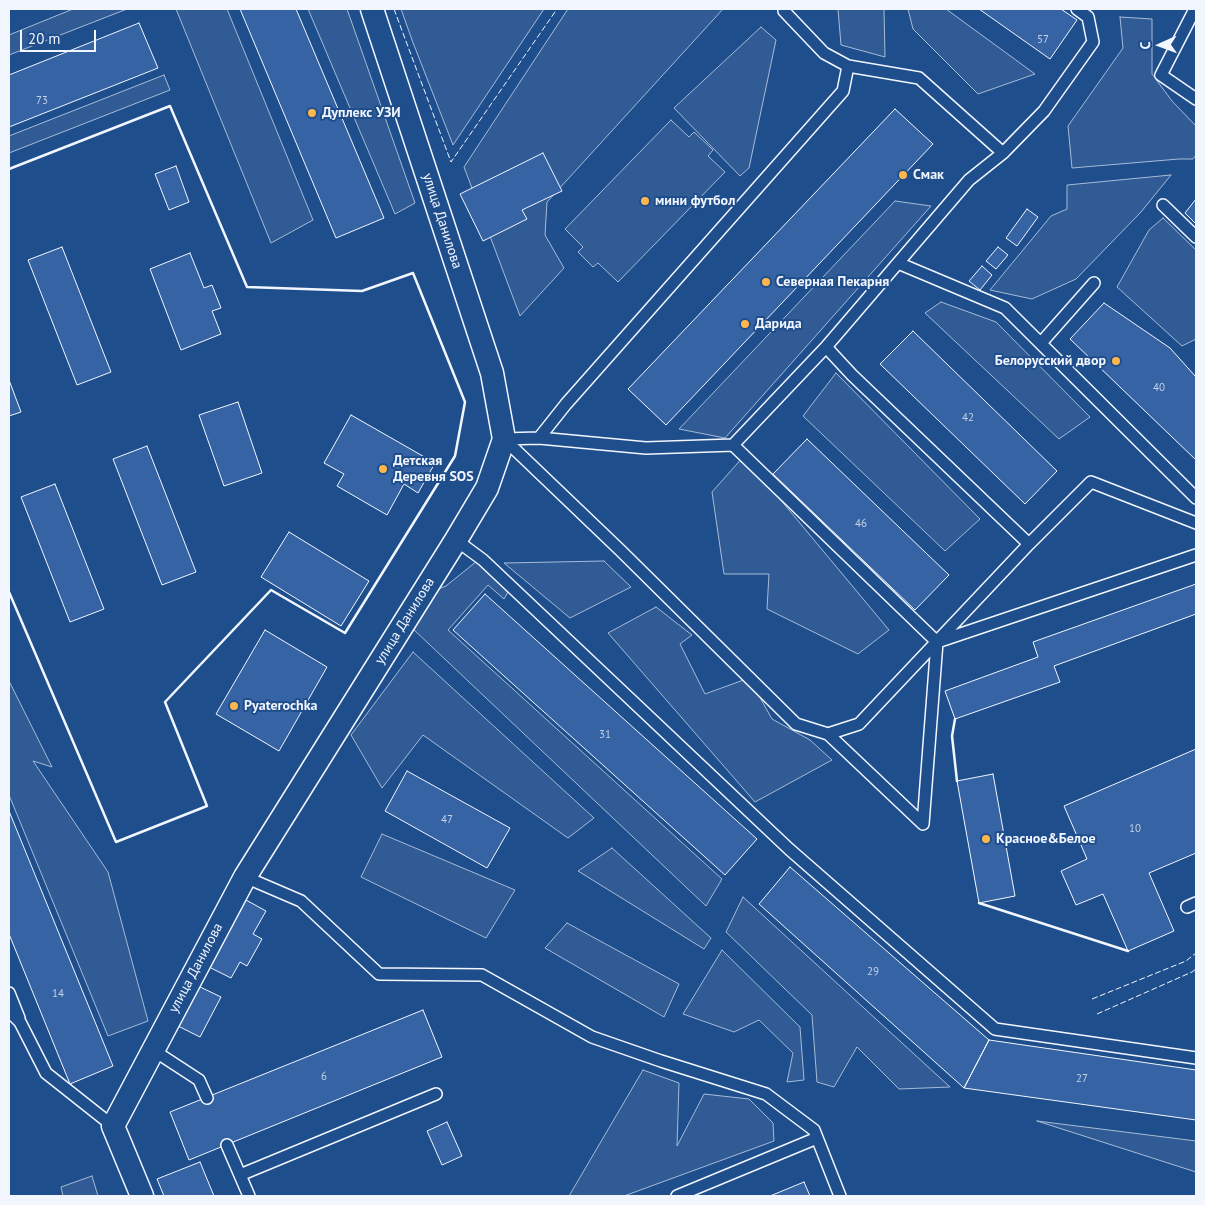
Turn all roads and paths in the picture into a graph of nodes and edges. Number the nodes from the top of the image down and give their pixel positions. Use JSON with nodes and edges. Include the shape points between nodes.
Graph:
{"nodes":[{"id":1,"x":372,"y":9,"type":"edge"},
{"id":2,"x":1077,"y":9,"type":"edge"},
{"id":3,"x":1195,"y":9,"type":"edge"},
{"id":4,"x":783,"y":10,"type":"edge"},
{"id":5,"x":848,"y":66,"type":"junction"},
{"id":6,"x":1196,"y":99,"type":"edge"},
{"id":7,"x":1003,"y":153,"type":"junction"},
{"id":8,"x":1164,"y":205,"type":"dead end"},
{"id":9,"x":1196,"y":237,"type":"edge"},
{"id":10,"x":898,"y":263,"type":"junction"},
{"id":11,"x":1094,"y":284,"type":"dead end"},
{"id":12,"x":1041,"y":343,"type":"junction"},
{"id":13,"x":826,"y":347,"type":"junction"},
{"id":14,"x":539,"y":438,"type":"junction"},
{"id":15,"x":504,"y":439,"type":"junction"},
{"id":16,"x":733,"y":445,"type":"junction"},
{"id":17,"x":1196,"y":498,"type":"edge"},
{"id":18,"x":1196,"y":523,"type":"edge"},
{"id":19,"x":456,"y":540,"type":"junction"},
{"id":20,"x":1029,"y":544,"type":"junction"},
{"id":21,"x":1196,"y":555,"type":"edge"},
{"id":22,"x":936,"y":642,"type":"junction"},
{"id":23,"x":828,"y":734,"type":"junction"},
{"id":24,"x":245,"y":877,"type":"junction"},
{"id":25,"x":9,"y":993,"type":"edge"},
{"id":26,"x":9,"y":1011,"type":"edge"},
{"id":27,"x":20,"y":1022,"type":"junction"},
{"id":28,"x":153,"y":1050,"type":"junction"},
{"id":29,"x":1196,"y":1058,"type":"edge"},
{"id":30,"x":436,"y":1094,"type":"dead end"},
{"id":31,"x":207,"y":1098,"type":"dead end"},
{"id":32,"x":113,"y":1126,"type":"junction"},
{"id":33,"x":817,"y":1138,"type":"junction"},
{"id":34,"x":227,"y":1145,"type":"dead end"},
{"id":35,"x":240,"y":1175,"type":"junction"},
{"id":36,"x":142,"y":1196,"type":"edge"},
{"id":37,"x":249,"y":1196,"type":"edge"},
{"id":38,"x":677,"y":1196,"type":"edge"},
{"id":39,"x":840,"y":1196,"type":"edge"}],
"edges":[{"from":1,"to":15,"type":"street","name":"улица Данилова","via":[[492,373]]},
{"from":2,"to":7,"type":"lane","via":[[1088,17],[1093,42],[1044,111]]},
{"from":3,"to":6,"type":"lane","via":[[1161,75]]},
{"from":4,"to":5,"type":"lane","via":[[824,53]]},
{"from":5,"to":7,"type":"lane","via":[[919,78]]},
{"from":5,"to":14,"type":"lane","via":[[843,91]]},
{"from":7,"to":10,"type":"lane","via":[[969,180]]},
{"from":8,"to":9,"type":"lane"},
{"from":10,"to":12,"type":"lane","via":[[1006,308]]},
{"from":10,"to":13,"type":"lane"},
{"from":11,"to":12,"type":"lane"},
{"from":12,"to":17,"type":"lane"},
{"from":13,"to":16,"type":"lane"},
{"from":13,"to":20,"type":"lane"},
{"from":14,"to":15,"type":"lane"},
{"from":14,"to":16,"type":"lane","via":[[646,448]]},
{"from":15,"to":19,"type":"street","name":"улица Данилова","via":[[487,488]]},
{"from":15,"to":23,"type":"lane","via":[[796,724]]},
{"from":16,"to":22,"type":"lane"},
{"from":18,"to":20,"type":"lane","via":[[1091,482]]},
{"from":19,"to":24,"type":"street","name":"улица Данилова"},
{"from":19,"to":29,"type":"lane","via":[[483,560],[789,849],[995,1030]]},
{"from":20,"to":22,"type":"lane"},
{"from":21,"to":22,"type":"lane"},
{"from":22,"to":23,"type":"lane","via":[[859,724]]},
{"from":22,"to":23,"type":"lane","via":[[922,824]]},
{"from":24,"to":28,"type":"street","name":"улица Данилова"},
{"from":24,"to":33,"type":"lane","via":[[301,901],[379,974],[482,975],[592,1037],[766,1094],[814,1130]]},
{"from":25,"to":27,"type":"lane"},
{"from":26,"to":27,"type":"lane"},
{"from":27,"to":32,"type":"lane","via":[[46,1073]]},
{"from":28,"to":31,"type":"lane","via":[[199,1080]]},
{"from":28,"to":32,"type":"street","name":"улица Данилова"},
{"from":30,"to":35,"type":"lane"},
{"from":32,"to":36,"type":"street"},
{"from":33,"to":38,"type":"lane"},
{"from":33,"to":39,"type":"lane"},
{"from":34,"to":35,"type":"lane"},
{"from":35,"to":37,"type":"lane"}]}
